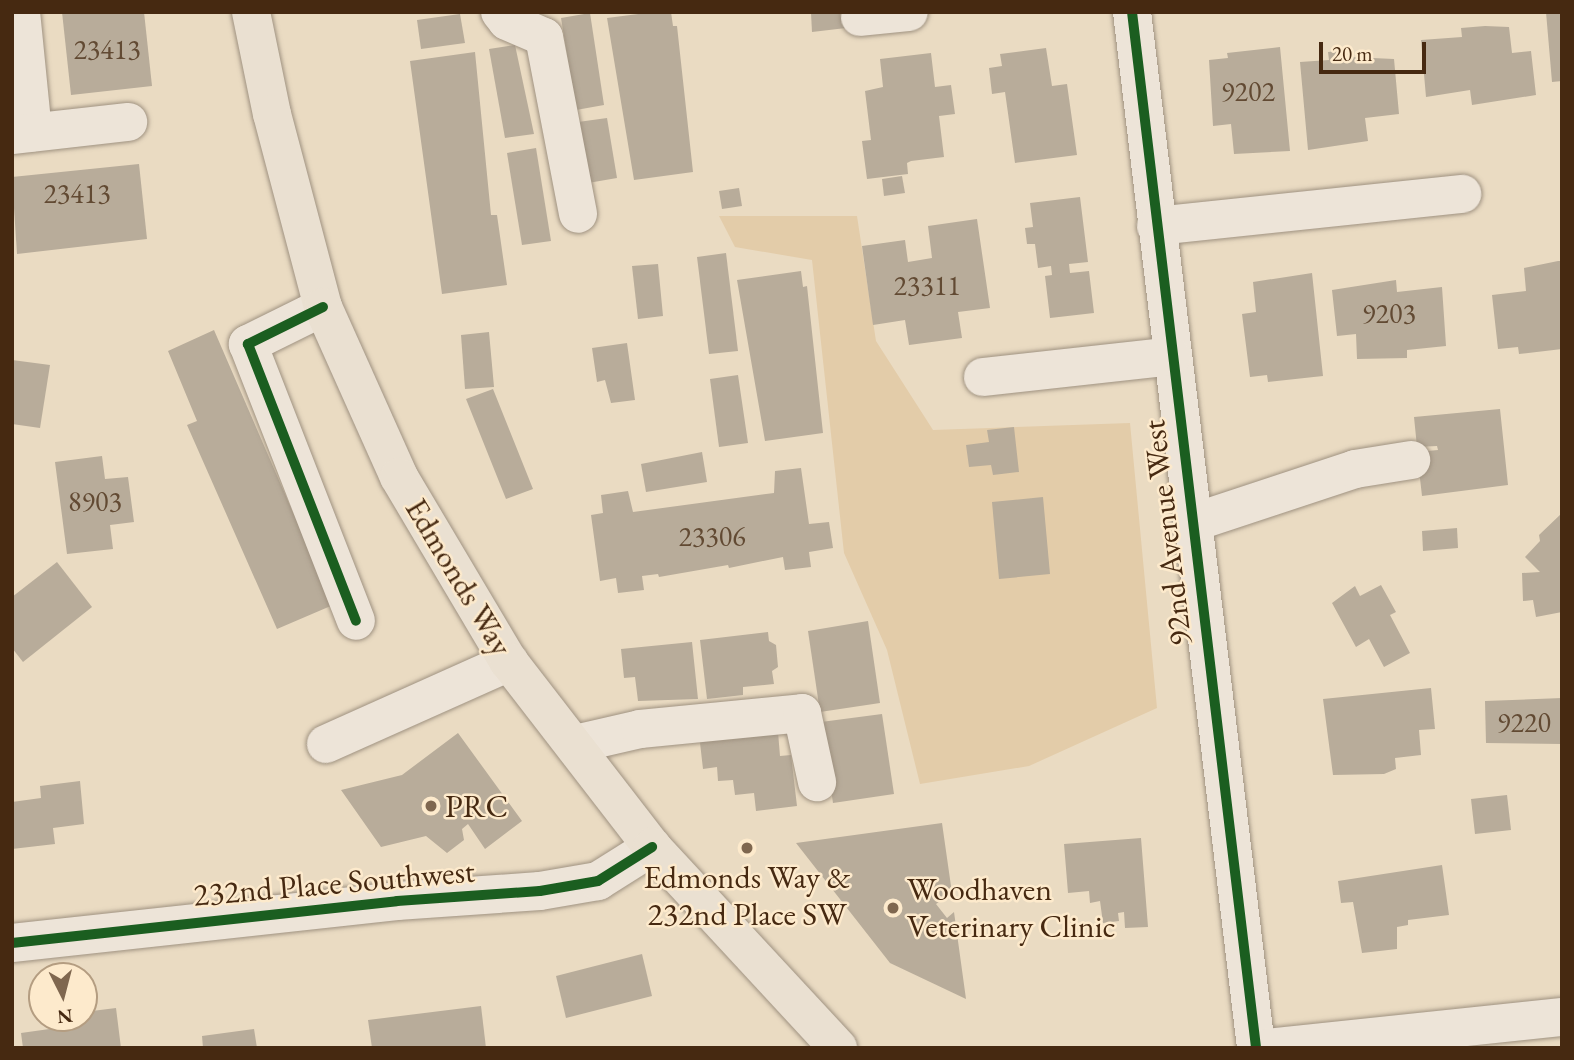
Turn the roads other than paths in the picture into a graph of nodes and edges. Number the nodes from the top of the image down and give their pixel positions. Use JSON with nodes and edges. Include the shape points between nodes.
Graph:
{"nodes":[{"id":1,"x":21,"y":12,"type":"edge"},
{"id":2,"x":251,"y":12,"type":"edge"},
{"id":3,"x":500,"y":12,"type":"edge"},
{"id":4,"x":909,"y":12,"type":"edge"},
{"id":5,"x":1132,"y":12,"type":"edge"},
{"id":6,"x":860,"y":17,"type":"dead end"},
{"id":7,"x":128,"y":122,"type":"dead end"},
{"id":8,"x":22,"y":134,"type":"edge"},
{"id":9,"x":1462,"y":194,"type":"dead end"},
{"id":10,"x":578,"y":214,"type":"dead end"},
{"id":11,"x":1156,"y":226,"type":"junction"},
{"id":12,"x":323,"y":307,"type":"junction"},
{"id":13,"x":1172,"y":356,"type":"junction"},
{"id":14,"x":983,"y":377,"type":"dead end"},
{"id":15,"x":1411,"y":460,"type":"dead end"},
{"id":16,"x":1192,"y":523,"type":"junction"},
{"id":17,"x":356,"y":621,"type":"dead end"},
{"id":18,"x":509,"y":662,"type":"junction"},
{"id":19,"x":326,"y":744,"type":"dead end"},
{"id":20,"x":575,"y":744,"type":"junction"},
{"id":21,"x":817,"y":782,"type":"dead end"},
{"id":22,"x":652,"y":847,"type":"junction"},
{"id":23,"x":12,"y":943,"type":"edge"},
{"id":24,"x":1562,"y":1017,"type":"edge"},
{"id":25,"x":838,"y":1048,"type":"edge"},
{"id":26,"x":1256,"y":1048,"type":"edge"},
{"id":27,"x":1267,"y":1048,"type":"edge"}],
"edges":[{"from":1,"to":8,"type":"street"},
{"from":2,"to":12,"type":"main road","name":"Edmonds Way"},
{"from":3,"to":10,"type":"street","via":[[507,21],[544,37]]},
{"from":4,"to":6,"type":"street"},
{"from":5,"to":11,"type":"street","name":"92nd Avenue West"},
{"from":7,"to":8,"type":"street"},
{"from":9,"to":11,"type":"street"},
{"from":11,"to":13,"type":"street","name":"92nd Avenue West"},
{"from":12,"to":17,"type":"street","via":[[248,344]]},
{"from":12,"to":18,"type":"main road","name":"Edmonds Way","via":[[399,477]]},
{"from":13,"to":14,"type":"street"},
{"from":13,"to":16,"type":"street","name":"92nd Avenue West"},
{"from":15,"to":16,"type":"street","via":[[1355,469]]},
{"from":16,"to":26,"type":"street","name":"92nd Avenue West"},
{"from":18,"to":19,"type":"street"},
{"from":18,"to":20,"type":"main road","name":"Edmonds Way"},
{"from":20,"to":21,"type":"street","via":[[640,729],[802,713]]},
{"from":20,"to":22,"type":"main road","name":"Edmonds Way"},
{"from":22,"to":23,"type":"street","name":"232nd Place Southwest","via":[[598,881],[540,891],[397,901]]},
{"from":22,"to":25,"type":"main road","name":"Edmonds Way"},
{"from":24,"to":27,"type":"street"}]}
